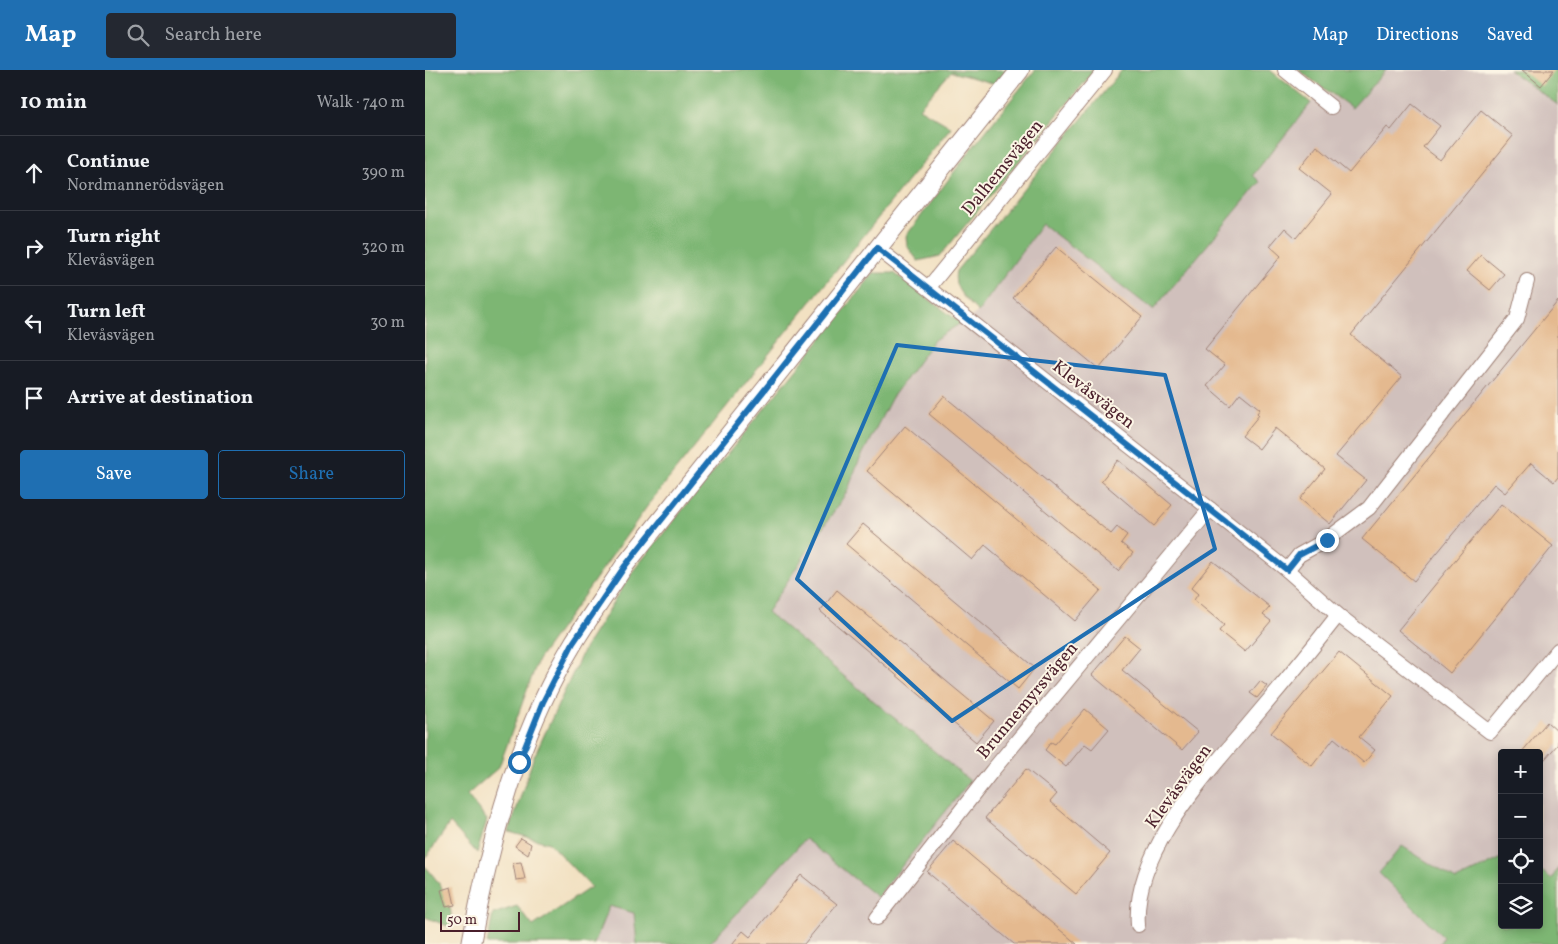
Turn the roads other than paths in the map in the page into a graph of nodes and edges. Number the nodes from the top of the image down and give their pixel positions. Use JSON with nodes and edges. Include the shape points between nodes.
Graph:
{"nodes":[{"id":1,"x":1020,"y":70,"type":"edge"},
{"id":2,"x":1105,"y":70,"type":"edge"},
{"id":3,"x":1285,"y":70,"type":"edge"},
{"id":4,"x":1331,"y":107,"type":"dead end"},
{"id":5,"x":877,"y":248,"type":"junction"},
{"id":6,"x":1527,"y":281,"type":"dead end"},
{"id":7,"x":929,"y":288,"type":"junction"},
{"id":8,"x":1210,"y":509,"type":"junction"},
{"id":9,"x":1287,"y":570,"type":"junction"},
{"id":10,"x":1338,"y":615,"type":"junction"},
{"id":11,"x":1558,"y":650,"type":"edge"},
{"id":12,"x":877,"y":918,"type":"dead end"},
{"id":13,"x":1138,"y":925,"type":"dead end"},
{"id":14,"x":471,"y":944,"type":"edge"}],
"edges":[{"from":1,"to":5,"type":"main road"},
{"from":2,"to":7,"type":"street","name":"Dalhemsvägen"},
{"from":3,"to":4,"type":"street"},
{"from":5,"to":7,"type":"street","name":"Klevåsvägen"},
{"from":5,"to":14,"type":"main road","via":[[625,566],[573,643],[543,702],[506,796],[490,852]]},
{"from":6,"to":9,"type":"street","via":[[1517,319],[1369,508],[1327,540],[1299,555]]},
{"from":7,"to":8,"type":"street","name":"Klevåsvägen"},
{"from":8,"to":9,"type":"street","name":"Klevåsvägen"},
{"from":8,"to":12,"type":"street","name":"Brunnemyrsvägen","via":[[992,771]]},
{"from":9,"to":10,"type":"street","name":"Klevåsvägen"},
{"from":10,"to":11,"type":"street","name":"Klevåsvägen","via":[[1489,732]]},
{"from":10,"to":13,"type":"street","name":"Klevåsvägen","via":[[1213,767],[1177,816],[1150,863],[1139,897]]}]}
